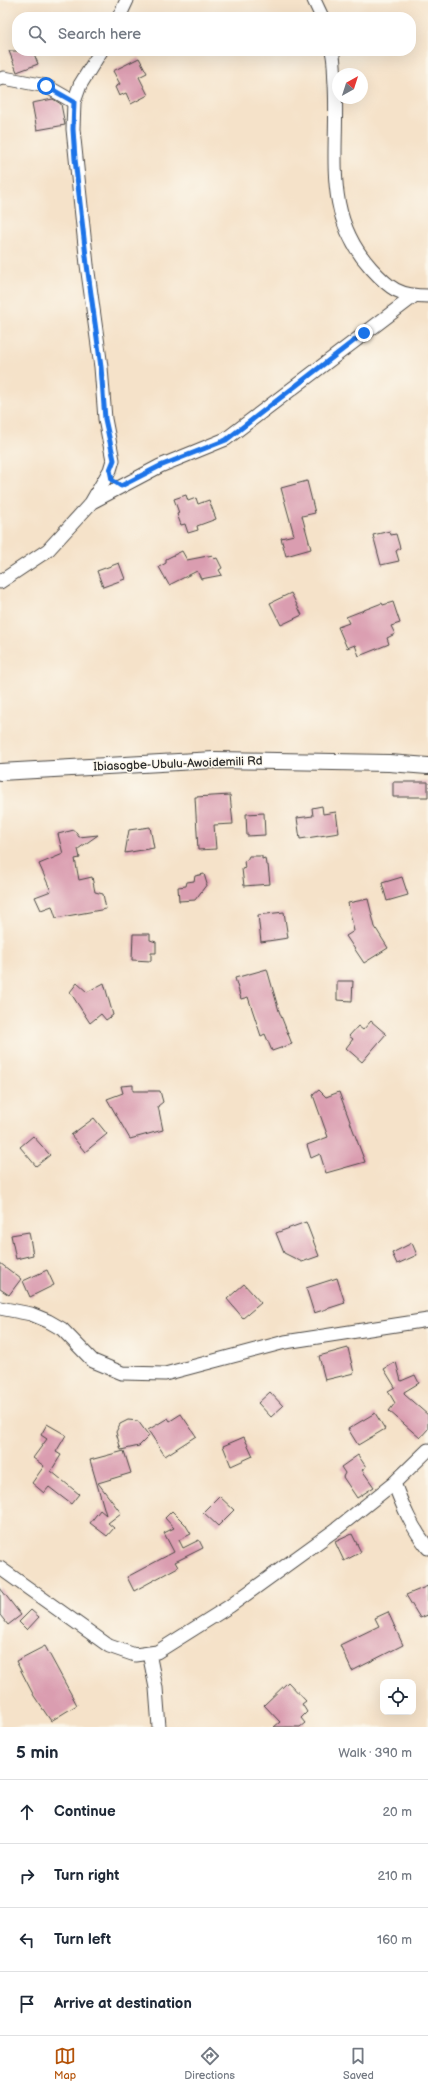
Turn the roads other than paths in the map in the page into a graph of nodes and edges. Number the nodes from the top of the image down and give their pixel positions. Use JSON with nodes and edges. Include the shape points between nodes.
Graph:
{"nodes":[{"id":1,"x":127,"y":0,"type":"edge"},
{"id":2,"x":314,"y":0,"type":"edge"},
{"id":3,"x":121,"y":12,"type":"edge"},
{"id":4,"x":320,"y":12,"type":"edge"},
{"id":5,"x":97,"y":56,"type":"edge"},
{"id":6,"x":332,"y":56,"type":"edge"},
{"id":7,"x":0,"y":79,"type":"edge"},
{"id":8,"x":74,"y":102,"type":"junction"},
{"id":9,"x":414,"y":296,"type":"junction"},
{"id":10,"x":428,"y":296,"type":"edge"},
{"id":11,"x":110,"y":470,"type":"junction"},
{"id":12,"x":121,"y":486,"type":"junction"},
{"id":13,"x":91,"y":502,"type":"junction"},
{"id":14,"x":0,"y":582,"type":"edge"},
{"id":15,"x":428,"y":766,"type":"edge"},
{"id":16,"x":0,"y":772,"type":"edge"},
{"id":17,"x":0,"y":1308,"type":"edge"},
{"id":18,"x":428,"y":1320,"type":"edge"},
{"id":19,"x":428,"y":1450,"type":"edge"},
{"id":20,"x":394,"y":1484,"type":"junction"},
{"id":21,"x":428,"y":1548,"type":"edge"},
{"id":22,"x":0,"y":1568,"type":"edge"},
{"id":23,"x":149,"y":1653,"type":"junction"},
{"id":24,"x":159,"y":1727,"type":"edge"}],
"edges":[{"from":1,"to":3,"type":"street"},
{"from":2,"to":4,"type":"street"},
{"from":5,"to":8,"type":"street","via":[[80,85]]},
{"from":6,"to":9,"type":"street","via":[[336,110],[334,164],[338,205],[346,232],[364,261],[388,287]]},
{"from":7,"to":8,"type":"street","via":[[46,86]]},
{"from":8,"to":11,"type":"street","via":[[75,159],[105,419],[114,460]]},
{"from":9,"to":10,"type":"street"},
{"from":9,"to":12,"type":"street","via":[[226,440],[160,466]]},
{"from":11,"to":12,"type":"street","via":[[112,480]]},
{"from":11,"to":13,"type":"street"},
{"from":12,"to":13,"type":"street"},
{"from":13,"to":14,"type":"street","via":[[48,550]]},
{"from":15,"to":16,"type":"street","name":"Ibiasogbe-Ubulu-Awoidemili Rd","via":[[214,760]]},
{"from":17,"to":18,"type":"street","via":[[31,1314],[48,1321],[62,1329],[93,1361],[122,1373],[165,1374],[285,1342]]},
{"from":19,"to":20,"type":"street"},
{"from":20,"to":21,"type":"street","via":[[414,1529]]},
{"from":20,"to":23,"type":"street","via":[[230,1606],[157,1652]]},
{"from":22,"to":23,"type":"street","via":[[109,1646],[135,1655]]},
{"from":23,"to":24,"type":"street","via":[[156,1688]]}]}
